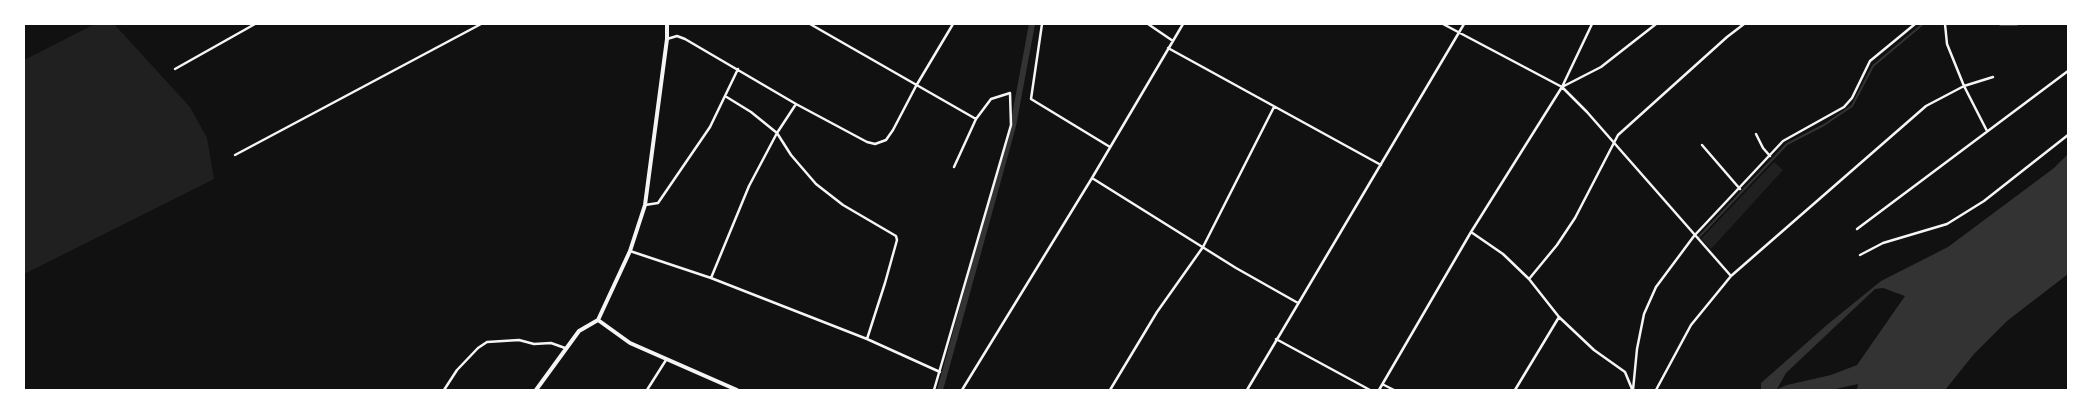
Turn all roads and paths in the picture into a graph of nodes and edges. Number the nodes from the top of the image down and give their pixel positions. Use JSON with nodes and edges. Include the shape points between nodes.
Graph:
{"nodes":[{"id":1,"x":255,"y":24,"type":"edge"},
{"id":2,"x":481,"y":24,"type":"edge"},
{"id":3,"x":667,"y":24,"type":"edge"},
{"id":4,"x":810,"y":24,"type":"edge"},
{"id":5,"x":953,"y":24,"type":"edge"},
{"id":6,"x":1042,"y":24,"type":"edge"},
{"id":7,"x":1148,"y":24,"type":"edge"},
{"id":8,"x":1183,"y":24,"type":"edge"},
{"id":9,"x":1443,"y":24,"type":"edge"},
{"id":10,"x":1464,"y":24,"type":"edge"},
{"id":11,"x":1592,"y":24,"type":"edge"},
{"id":12,"x":1656,"y":24,"type":"edge"},
{"id":13,"x":1744,"y":24,"type":"edge"},
{"id":14,"x":1915,"y":24,"type":"edge"},
{"id":15,"x":1945,"y":24,"type":"edge"},
{"id":16,"x":2000,"y":24,"type":"edge"},
{"id":17,"x":2017,"y":24,"type":"edge"},
{"id":18,"x":1459,"y":33,"type":"junction"},
{"id":19,"x":667,"y":39,"type":"junction"},
{"id":20,"x":1173,"y":41,"type":"junction"},
{"id":21,"x":1168,"y":48,"type":"junction"},
{"id":22,"x":175,"y":69,"type":"dead end"},
{"id":23,"x":738,"y":69,"type":"junction"},
{"id":24,"x":2068,"y":71,"type":"edge"},
{"id":25,"x":1993,"y":77,"type":"dead end"},
{"id":26,"x":916,"y":86,"type":"junction"},
{"id":27,"x":1964,"y":86,"type":"junction"},
{"id":28,"x":1562,"y":87,"type":"junction"},
{"id":29,"x":725,"y":96,"type":"junction"},
{"id":30,"x":796,"y":104,"type":"junction"},
{"id":31,"x":1274,"y":107,"type":"junction"},
{"id":32,"x":976,"y":119,"type":"junction"},
{"id":33,"x":1987,"y":131,"type":"junction"},
{"id":34,"x":777,"y":133,"type":"junction"},
{"id":35,"x":1756,"y":134,"type":"dead end"},
{"id":36,"x":2068,"y":135,"type":"edge"},
{"id":37,"x":1614,"y":144,"type":"junction"},
{"id":38,"x":1702,"y":145,"type":"dead end"},
{"id":39,"x":1110,"y":147,"type":"junction"},
{"id":40,"x":235,"y":155,"type":"dead end"},
{"id":41,"x":1770,"y":156,"type":"junction"},
{"id":42,"x":1381,"y":165,"type":"junction"},
{"id":43,"x":954,"y":167,"type":"dead end"},
{"id":44,"x":1092,"y":178,"type":"junction"},
{"id":45,"x":1740,"y":189,"type":"junction"},
{"id":46,"x":645,"y":205,"type":"junction"},
{"id":47,"x":1857,"y":229,"type":"dead end"},
{"id":48,"x":1471,"y":232,"type":"junction"},
{"id":49,"x":1694,"y":236,"type":"junction"},
{"id":50,"x":1203,"y":247,"type":"junction"},
{"id":51,"x":630,"y":251,"type":"junction"},
{"id":52,"x":1860,"y":255,"type":"dead end"},
{"id":53,"x":1731,"y":276,"type":"junction"},
{"id":54,"x":711,"y":278,"type":"junction"},
{"id":55,"x":1529,"y":279,"type":"junction"},
{"id":56,"x":1298,"y":303,"type":"junction"},
{"id":57,"x":1559,"y":317,"type":"junction"},
{"id":58,"x":598,"y":320,"type":"junction"},
{"id":59,"x":867,"y":339,"type":"junction"},
{"id":60,"x":1276,"y":339,"type":"junction"},
{"id":61,"x":565,"y":348,"type":"junction"},
{"id":62,"x":667,"y":358,"type":"junction"},
{"id":63,"x":940,"y":372,"type":"junction"},
{"id":64,"x":1384,"y":385,"type":"junction"},
{"id":65,"x":444,"y":390,"type":"edge"},
{"id":66,"x":536,"y":390,"type":"edge"},
{"id":67,"x":647,"y":390,"type":"edge"},
{"id":68,"x":737,"y":390,"type":"edge"},
{"id":69,"x":934,"y":390,"type":"edge"},
{"id":70,"x":962,"y":390,"type":"edge"},
{"id":71,"x":1110,"y":390,"type":"edge"},
{"id":72,"x":1247,"y":390,"type":"edge"},
{"id":73,"x":1370,"y":390,"type":"edge"},
{"id":74,"x":1379,"y":390,"type":"edge"},
{"id":75,"x":1394,"y":390,"type":"edge"},
{"id":76,"x":1515,"y":390,"type":"edge"},
{"id":77,"x":1633,"y":390,"type":"edge"},
{"id":78,"x":1656,"y":390,"type":"edge"}],
"edges":[{"from":1,"to":22,"type":"street"},
{"from":2,"to":40,"type":"street"},
{"from":3,"to":19,"type":"main road"},
{"from":4,"to":26,"type":"street"},
{"from":5,"to":26,"type":"street"},
{"from":6,"to":39,"type":"street","via":[[1031,98]]},
{"from":7,"to":20,"type":"street"},
{"from":8,"to":20,"type":"street"},
{"from":9,"to":18,"type":"street"},
{"from":10,"to":18,"type":"street"},
{"from":11,"to":28,"type":"street"},
{"from":12,"to":28,"type":"street","via":[[1601,66]]},
{"from":13,"to":37,"type":"street","via":[[1618,135]]},
{"from":14,"to":41,"type":"street","via":[[1870,62],[1844,107],[1783,141]]},
{"from":15,"to":27,"type":"street","via":[[1947,44]]},
{"from":16,"to":17,"type":"street"},
{"from":18,"to":28,"type":"street"},
{"from":18,"to":42,"type":"street"},
{"from":19,"to":23,"type":"street","via":[[677,36],[685,39]]},
{"from":19,"to":46,"type":"main road"},
{"from":20,"to":21,"type":"street"},
{"from":21,"to":31,"type":"street"},
{"from":21,"to":39,"type":"street"},
{"from":23,"to":29,"type":"street"},
{"from":23,"to":30,"type":"street"},
{"from":24,"to":33,"type":"street"},
{"from":25,"to":27,"type":"street"},
{"from":26,"to":30,"type":"street","via":[[886,140],[875,144]]},
{"from":26,"to":32,"type":"street"},
{"from":27,"to":33,"type":"street"},
{"from":27,"to":53,"type":"street","via":[[1926,106]]},
{"from":28,"to":37,"type":"street"},
{"from":28,"to":48,"type":"street"},
{"from":29,"to":34,"type":"street"},
{"from":29,"to":46,"type":"street","via":[[710,127],[658,203]]},
{"from":30,"to":34,"type":"street"},
{"from":31,"to":42,"type":"street"},
{"from":31,"to":50,"type":"street"},
{"from":32,"to":43,"type":"street"},
{"from":32,"to":63,"type":"street","via":[[991,98],[1010,93],[1011,125]]},
{"from":33,"to":47,"type":"street"},
{"from":34,"to":54,"type":"street","via":[[749,186]]},
{"from":34,"to":59,"type":"street","via":[[816,184],[843,205],[896,236]]},
{"from":35,"to":41,"type":"street"},
{"from":36,"to":52,"type":"street","via":[[1984,201],[1947,224],[1883,243]]},
{"from":37,"to":49,"type":"street"},
{"from":37,"to":55,"type":"street","via":[[1575,218]]},
{"from":38,"to":45,"type":"street"},
{"from":39,"to":44,"type":"street"},
{"from":41,"to":45,"type":"street"},
{"from":42,"to":56,"type":"street"},
{"from":44,"to":50,"type":"street"},
{"from":44,"to":70,"type":"street"},
{"from":45,"to":49,"type":"street"},
{"from":46,"to":51,"type":"main road"},
{"from":48,"to":55,"type":"street","via":[[1503,254]]},
{"from":48,"to":64,"type":"street"},
{"from":49,"to":53,"type":"street"},
{"from":49,"to":77,"type":"street","via":[[1656,287],[1644,314]]},
{"from":50,"to":56,"type":"street"},
{"from":50,"to":71,"type":"street","via":[[1157,312]]},
{"from":51,"to":54,"type":"street"},
{"from":51,"to":58,"type":"main road"},
{"from":53,"to":78,"type":"street","via":[[1691,325]]},
{"from":54,"to":59,"type":"street"},
{"from":55,"to":57,"type":"street"},
{"from":56,"to":60,"type":"street"},
{"from":57,"to":76,"type":"street"},
{"from":57,"to":77,"type":"street","via":[[1594,350],[1625,372]]},
{"from":58,"to":61,"type":"main road","via":[[579,331]]},
{"from":58,"to":62,"type":"main road","via":[[630,343]]},
{"from":59,"to":63,"type":"street"},
{"from":60,"to":72,"type":"street"},
{"from":60,"to":73,"type":"street"},
{"from":61,"to":65,"type":"street","via":[[551,343],[534,344],[519,340],[486,342],[457,370]]},
{"from":61,"to":66,"type":"main road"},
{"from":62,"to":67,"type":"street"},
{"from":62,"to":68,"type":"main road"},
{"from":63,"to":69,"type":"street"},
{"from":64,"to":74,"type":"street"},
{"from":64,"to":75,"type":"street"}]}
